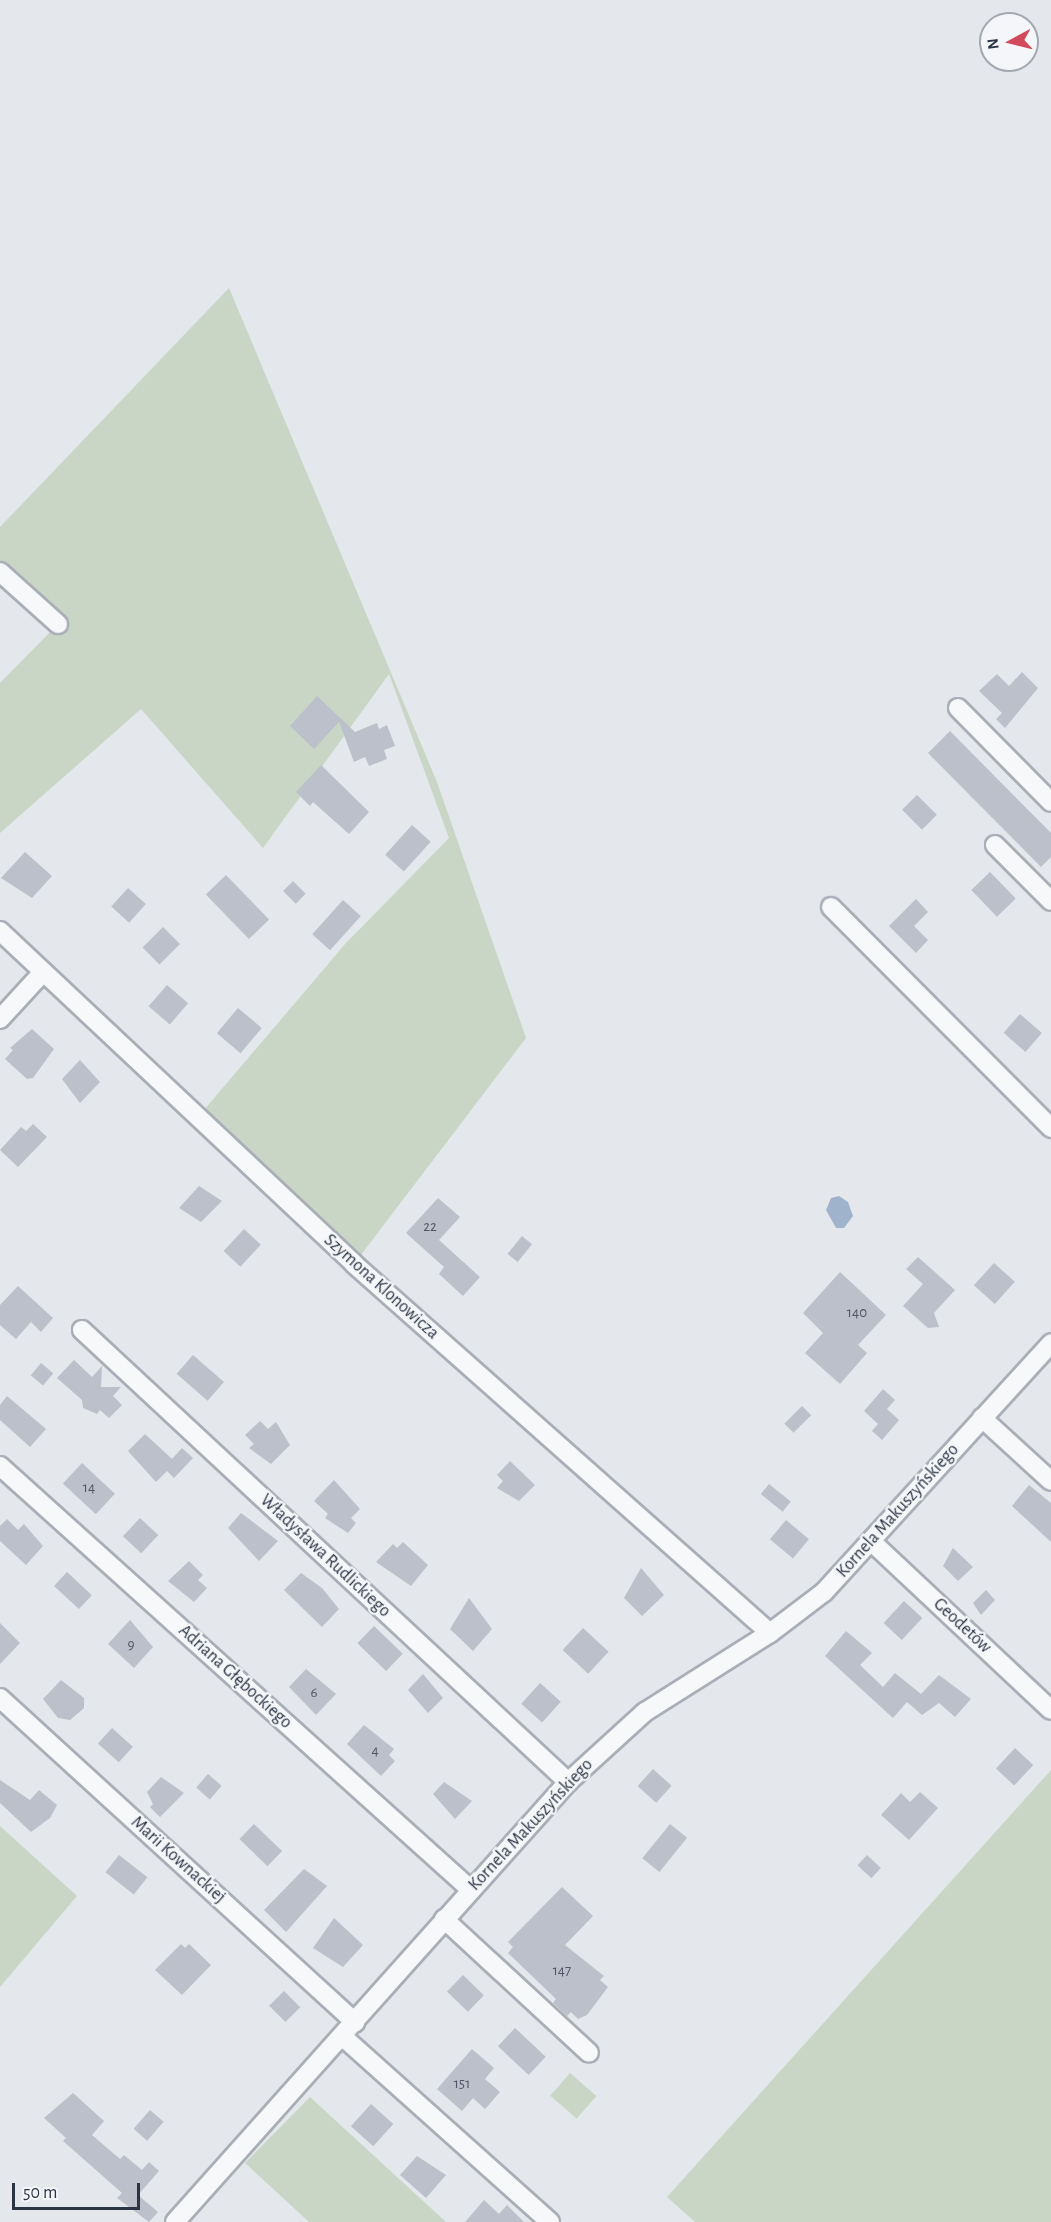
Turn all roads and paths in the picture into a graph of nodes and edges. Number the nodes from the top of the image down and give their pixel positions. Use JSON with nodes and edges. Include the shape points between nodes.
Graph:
{"nodes":[{"id":1,"x":0,"y":572,"type":"edge"},
{"id":2,"x":58,"y":624,"type":"dead end"},
{"id":3,"x":958,"y":708,"type":"dead end"},
{"id":4,"x":1051,"y":802,"type":"edge"},
{"id":5,"x":995,"y":845,"type":"dead end"},
{"id":6,"x":1051,"y":901,"type":"edge"},
{"id":7,"x":831,"y":907,"type":"dead end"},
{"id":8,"x":0,"y":932,"type":"edge"},
{"id":9,"x":43,"y":972,"type":"junction"},
{"id":10,"x":0,"y":1019,"type":"edge"},
{"id":11,"x":1051,"y":1128,"type":"edge"},
{"id":12,"x":82,"y":1330,"type":"dead end"},
{"id":13,"x":1051,"y":1343,"type":"edge"},
{"id":14,"x":982,"y":1418,"type":"junction"},
{"id":15,"x":0,"y":1466,"type":"edge"},
{"id":16,"x":1051,"y":1481,"type":"edge"},
{"id":17,"x":872,"y":1542,"type":"junction"},
{"id":18,"x":770,"y":1633,"type":"junction"},
{"id":19,"x":0,"y":1698,"type":"edge"},
{"id":20,"x":1051,"y":1710,"type":"edge"},
{"id":21,"x":568,"y":1782,"type":"junction"},
{"id":22,"x":470,"y":1889,"type":"junction"},
{"id":23,"x":444,"y":1918,"type":"junction"},
{"id":24,"x":355,"y":2022,"type":"junction"},
{"id":25,"x":342,"y":2036,"type":"junction"},
{"id":26,"x":589,"y":2053,"type":"dead end"},
{"id":27,"x":175,"y":2222,"type":"edge"},
{"id":28,"x":550,"y":2222,"type":"edge"}],
"edges":[{"from":1,"to":2,"type":"street"},
{"from":3,"to":4,"type":"street"},
{"from":5,"to":6,"type":"street"},
{"from":7,"to":11,"type":"street"},
{"from":8,"to":9,"type":"street","name":"Szymona Klonowicza"},
{"from":9,"to":10,"type":"street"},
{"from":9,"to":18,"type":"street","name":"Szymona Klonowicza","via":[[354,1264]]},
{"from":12,"to":21,"type":"street","name":"Władysława Rudlickiego"},
{"from":13,"to":14,"type":"street","name":"Kornela Makuszyńskiego"},
{"from":14,"to":16,"type":"street"},
{"from":14,"to":17,"type":"street","name":"Kornela Makuszyńskiego"},
{"from":15,"to":22,"type":"street","name":"Adriana Głębockiego"},
{"from":17,"to":18,"type":"street","name":"Kornela Makuszyńskiego","via":[[824,1592]]},
{"from":17,"to":20,"type":"street","name":"Geodetów"},
{"from":18,"to":21,"type":"street","name":"Kornela Makuszyńskiego","via":[[645,1712]]},
{"from":19,"to":24,"type":"street","name":"Marii Kownackiej"},
{"from":21,"to":22,"type":"street","name":"Kornela Makuszyńskiego"},
{"from":22,"to":23,"type":"street","name":"Kornela Makuszyńskiego"},
{"from":23,"to":24,"type":"street","name":"Kornela Makuszyńskiego"},
{"from":23,"to":26,"type":"street"},
{"from":24,"to":25,"type":"street","name":"Kornela Makuszyńskiego"},
{"from":25,"to":27,"type":"street","name":"Kornela Makuszyńskiego"},
{"from":25,"to":28,"type":"street"}]}
